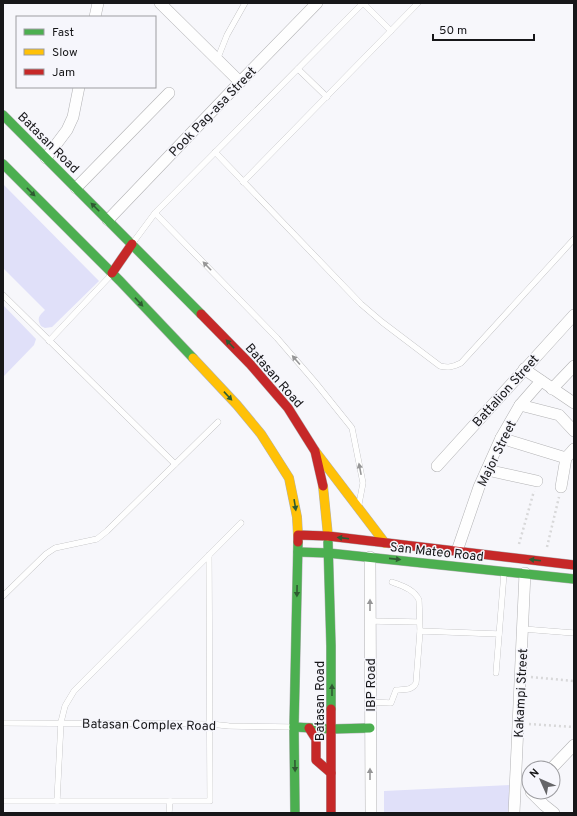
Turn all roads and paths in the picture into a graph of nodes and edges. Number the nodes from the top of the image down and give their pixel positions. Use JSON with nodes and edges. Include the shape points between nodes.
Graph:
{"nodes":[{"id":1,"x":98,"y":3,"type":"edge"},
{"id":2,"x":160,"y":3,"type":"edge"},
{"id":3,"x":245,"y":3,"type":"edge"},
{"id":4,"x":317,"y":3,"type":"edge"},
{"id":5,"x":418,"y":3,"type":"edge"},
{"id":6,"x":95,"y":16,"type":"edge"},
{"id":7,"x":391,"y":31,"type":"junction"},
{"id":8,"x":217,"y":60,"type":"junction"},
{"id":9,"x":298,"y":69,"type":"junction"},
{"id":10,"x":240,"y":82,"type":"junction"},
{"id":11,"x":79,"y":88,"type":"edge"},
{"id":12,"x":169,"y":94,"type":"dead end"},
{"id":13,"x":326,"y":97,"type":"junction"},
{"id":14,"x":3,"y":114,"type":"edge"},
{"id":15,"x":215,"y":152,"type":"junction"},
{"id":16,"x":46,"y":158,"type":"junction"},
{"id":17,"x":3,"y":164,"type":"edge"},
{"id":18,"x":243,"y":182,"type":"junction"},
{"id":19,"x":76,"y":188,"type":"junction"},
{"id":20,"x":155,"y":213,"type":"junction"},
{"id":21,"x":108,"y":220,"type":"junction"},
{"id":22,"x":574,"y":239,"type":"edge"},
{"id":23,"x":132,"y":244,"type":"junction"},
{"id":24,"x":112,"y":273,"type":"junction"},
{"id":25,"x":3,"y":295,"type":"edge"},
{"id":26,"x":574,"y":315,"type":"edge"},
{"id":27,"x":49,"y":341,"type":"junction"},
{"id":28,"x":574,"y":366,"type":"edge"},
{"id":29,"x":524,"y":369,"type":"junction"},
{"id":30,"x":541,"y":382,"type":"junction"},
{"id":31,"x":552,"y":389,"type":"junction"},
{"id":32,"x":574,"y":403,"type":"edge"},
{"id":33,"x":520,"y":405,"type":"junction"},
{"id":34,"x":218,"y":422,"type":"dead end"},
{"id":35,"x":574,"y":431,"type":"edge"},
{"id":36,"x":500,"y":438,"type":"junction"},
{"id":37,"x":574,"y":449,"type":"edge"},
{"id":38,"x":315,"y":451,"type":"junction"},
{"id":39,"x":566,"y":458,"type":"junction"},
{"id":40,"x":175,"y":464,"type":"junction"},
{"id":41,"x":437,"y":466,"type":"dead end"},
{"id":42,"x":486,"y":470,"type":"junction"},
{"id":43,"x":537,"y":481,"type":"joint"},
{"id":44,"x":561,"y":487,"type":"joint"},
{"id":45,"x":358,"y":508,"type":"junction"},
{"id":46,"x":241,"y":523,"type":"dead end"},
{"id":47,"x":298,"y":535,"type":"junction"},
{"id":48,"x":328,"y":536,"type":"junction"},
{"id":49,"x":385,"y":543,"type":"junction"},
{"id":50,"x":457,"y":551,"type":"junction"},
{"id":51,"x":298,"y":552,"type":"junction"},
{"id":52,"x":328,"y":553,"type":"junction"},
{"id":53,"x":209,"y":555,"type":"junction"},
{"id":54,"x":370,"y":557,"type":"junction"},
{"id":55,"x":515,"y":558,"type":"junction"},
{"id":56,"x":544,"y":561,"type":"junction"},
{"id":57,"x":574,"y":565,"type":"edge"},
{"id":58,"x":504,"y":571,"type":"junction"},
{"id":59,"x":525,"y":573,"type":"junction"},
{"id":60,"x":574,"y":579,"type":"edge"},
{"id":61,"x":392,"y":582,"type":"dead end"},
{"id":62,"x":3,"y":596,"type":"edge"},
{"id":63,"x":370,"y":620,"type":"junction"},
{"id":64,"x":419,"y":622,"type":"junction"},
{"id":65,"x":523,"y":629,"type":"junction"},
{"id":66,"x":420,"y":631,"type":"junction"},
{"id":67,"x":574,"y":633,"type":"edge"},
{"id":68,"x":499,"y":634,"type":"junction"},
{"id":69,"x":496,"y":673,"type":"dead end"},
{"id":70,"x":521,"y":676,"type":"junction"},
{"id":71,"x":574,"y":680,"type":"edge"},
{"id":72,"x":370,"y":702,"type":"junction"},
{"id":73,"x":61,"y":722,"type":"junction"},
{"id":74,"x":3,"y":723,"type":"edge"},
{"id":75,"x":210,"y":724,"type":"junction"},
{"id":76,"x":519,"y":724,"type":"junction"},
{"id":77,"x":574,"y":727,"type":"edge"},
{"id":78,"x":294,"y":728,"type":"junction"},
{"id":79,"x":309,"y":728,"type":"junction"},
{"id":80,"x":370,"y":728,"type":"junction"},
{"id":81,"x":332,"y":729,"type":"junction"},
{"id":82,"x":574,"y":745,"type":"edge"},
{"id":83,"x":560,"y":760,"type":"edge"},
{"id":84,"x":332,"y":773,"type":"junction"},
{"id":85,"x":515,"y":784,"type":"junction"},
{"id":86,"x":521,"y":784,"type":"edge"},
{"id":87,"x":540,"y":800,"type":"edge"},
{"id":88,"x":3,"y":801,"type":"edge"},
{"id":89,"x":57,"y":801,"type":"junction"},
{"id":90,"x":170,"y":802,"type":"junction"},
{"id":91,"x":169,"y":813,"type":"edge"},
{"id":92,"x":295,"y":813,"type":"edge"},
{"id":93,"x":331,"y":813,"type":"edge"},
{"id":94,"x":371,"y":813,"type":"edge"},
{"id":95,"x":514,"y":813,"type":"edge"},
{"id":96,"x":554,"y":813,"type":"edge"}],
"edges":[{"from":1,"to":6,"type":"street"},
{"from":2,"to":8,"type":"street"},
{"from":3,"to":8,"type":"lane","via":[[227,35]]},
{"from":4,"to":10,"type":"street","name":"Pook Pag-asa Street"},
{"from":5,"to":7,"type":"lane"},
{"from":7,"to":9,"type":"lane","via":[[363,3]]},
{"from":7,"to":13,"type":"lane"},
{"from":8,"to":10,"type":"street"},
{"from":9,"to":13,"type":"lane"},
{"from":9,"to":15,"type":"lane"},
{"from":10,"to":21,"type":"street","name":"Pook Pag-asa Street"},
{"from":11,"to":16,"type":"street","via":[[68,130]]},
{"from":12,"to":19,"type":"street"},
{"from":13,"to":18,"type":"lane"},
{"from":14,"to":16,"type":"main road","name":"Batasan Road"},
{"from":15,"to":18,"type":"lane"},
{"from":15,"to":20,"type":"lane"},
{"from":16,"to":19,"type":"main road","name":"Batasan Road"},
{"from":17,"to":24,"type":"main road","name":"Batasan Road","one_way":true},
{"from":18,"to":22,"type":"lane","via":[[361,304],[440,366],[452,367],[460,364]]},
{"from":21,"to":19,"type":"main road","name":"Batasan Road","one_way":true},
{"from":20,"to":23,"type":"lane"},
{"from":45,"to":20,"type":"lane","one_way":true,"via":[[362,483],[352,428],[277,338]]},
{"from":21,"to":23,"type":"main road","name":"Batasan Road"},
{"from":23,"to":24,"type":"main road"},
{"from":38,"to":23,"type":"main road","name":"Batasan Road","one_way":true,"via":[[288,408],[250,364]]},
{"from":24,"to":27,"type":"lane"},
{"from":24,"to":47,"type":"main road","name":"Batasan Road","one_way":true,"via":[[237,405],[261,434],[289,478]]},
{"from":25,"to":27,"type":"lane"},
{"from":26,"to":29,"type":"street","name":"Battalion Street"},
{"from":27,"to":40,"type":"lane"},
{"from":28,"to":31,"type":"street"},
{"from":29,"to":30,"type":"street"},
{"from":29,"to":41,"type":"street","name":"Battalion Street"},
{"from":30,"to":31,"type":"street"},
{"from":30,"to":33,"type":"street","name":"Major Street"},
{"from":31,"to":32,"type":"street"},
{"from":33,"to":35,"type":"street","via":[[559,415]]},
{"from":33,"to":36,"type":"street","name":"Major Street"},
{"from":34,"to":40,"type":"lane"},
{"from":36,"to":39,"type":"street"},
{"from":36,"to":42,"type":"street","name":"Major Street"},
{"from":37,"to":39,"type":"street"},
{"from":38,"to":45,"type":"main road"},
{"from":38,"to":48,"type":"main road","name":"Batasan Road","via":[[324,488]]},
{"from":39,"to":44,"type":"street"},
{"from":40,"to":62,"type":"lane","via":[[97,539],[55,548]]},
{"from":42,"to":43,"type":"street"},
{"from":42,"to":50,"type":"street","name":"Major Street"},
{"from":43,"to":55,"type":"path"},
{"from":44,"to":56,"type":"path"},
{"from":45,"to":49,"type":"main road"},
{"from":46,"to":53,"type":"lane"},
{"from":47,"to":48,"type":"main road","name":"San Mateo Road"},
{"from":47,"to":51,"type":"main road","name":"Batasan Road"},
{"from":49,"to":48,"type":"main road","name":"San Mateo Road","one_way":true},
{"from":48,"to":52,"type":"main road","name":"Batasan Road"},
{"from":49,"to":50,"type":"main road","name":"San Mateo Road"},
{"from":50,"to":55,"type":"main road","name":"San Mateo Road"},
{"from":51,"to":52,"type":"main road","name":"San Mateo Road"},
{"from":51,"to":78,"type":"main road","name":"Batasan Road","one_way":true},
{"from":52,"to":54,"type":"main road","name":"San Mateo Road"},
{"from":81,"to":52,"type":"main road","name":"Batasan Road","one_way":true},
{"from":53,"to":73,"type":"lane","via":[[74,691],[65,706]]},
{"from":53,"to":75,"type":"lane"},
{"from":54,"to":58,"type":"main road","name":"San Mateo Road","one_way":true},
{"from":63,"to":54,"type":"street","name":"IBP Road","one_way":true},
{"from":56,"to":55,"type":"main road","name":"San Mateo Road","one_way":true},
{"from":56,"to":57,"type":"main road","name":"San Mateo Road"},
{"from":58,"to":59,"type":"main road","name":"San Mateo Road"},
{"from":58,"to":68,"type":"lane"},
{"from":59,"to":60,"type":"main road","name":"San Mateo Road"},
{"from":59,"to":65,"type":"street","name":"Kakampi Street"},
{"from":61,"to":64,"type":"lane","via":[[407,588],[417,596]]},
{"from":63,"to":64,"type":"lane"},
{"from":63,"to":72,"type":"street","name":"IBP Road"},
{"from":64,"to":66,"type":"lane"},
{"from":65,"to":67,"type":"lane"},
{"from":65,"to":70,"type":"street","name":"Kakampi Street"},
{"from":66,"to":68,"type":"lane"},
{"from":66,"to":72,"type":"lane","via":[[414,686],[410,689],[396,690],[391,703]]},
{"from":68,"to":69,"type":"lane"},
{"from":70,"to":71,"type":"path"},
{"from":70,"to":76,"type":"street","name":"Kakampi Street"},
{"from":72,"to":80,"type":"street","name":"IBP Road"},
{"from":73,"to":74,"type":"lane","name":"Batasan Complex Road"},
{"from":73,"to":75,"type":"lane","name":"Batasan Complex Road"},
{"from":73,"to":89,"type":"lane"},
{"from":75,"to":78,"type":"lane","name":"Batasan Complex Road"},
{"from":75,"to":90,"type":"lane","via":[[210,801]]},
{"from":76,"to":77,"type":"path"},
{"from":76,"to":85,"type":"street","name":"Kakampi Street"},
{"from":78,"to":79,"type":"main road"},
{"from":78,"to":92,"type":"main road","name":"Batasan Road","one_way":true},
{"from":79,"to":81,"type":"main road"},
{"from":79,"to":84,"type":"main road","via":[[314,732],[316,739],[316,760]]},
{"from":80,"to":81,"type":"main road"},
{"from":94,"to":80,"type":"street","name":"IBP Road","one_way":true},
{"from":81,"to":84,"type":"main road","name":"Batasan Road"},
{"from":82,"to":83,"type":"street"},
{"from":84,"to":93,"type":"main road","name":"Batasan Road"},
{"from":85,"to":86,"type":"street"},
{"from":85,"to":95,"type":"street","name":"Kakampi Street"},
{"from":87,"to":96,"type":"street"},
{"from":88,"to":89,"type":"lane"},
{"from":89,"to":90,"type":"lane"},
{"from":90,"to":91,"type":"lane"}]}
